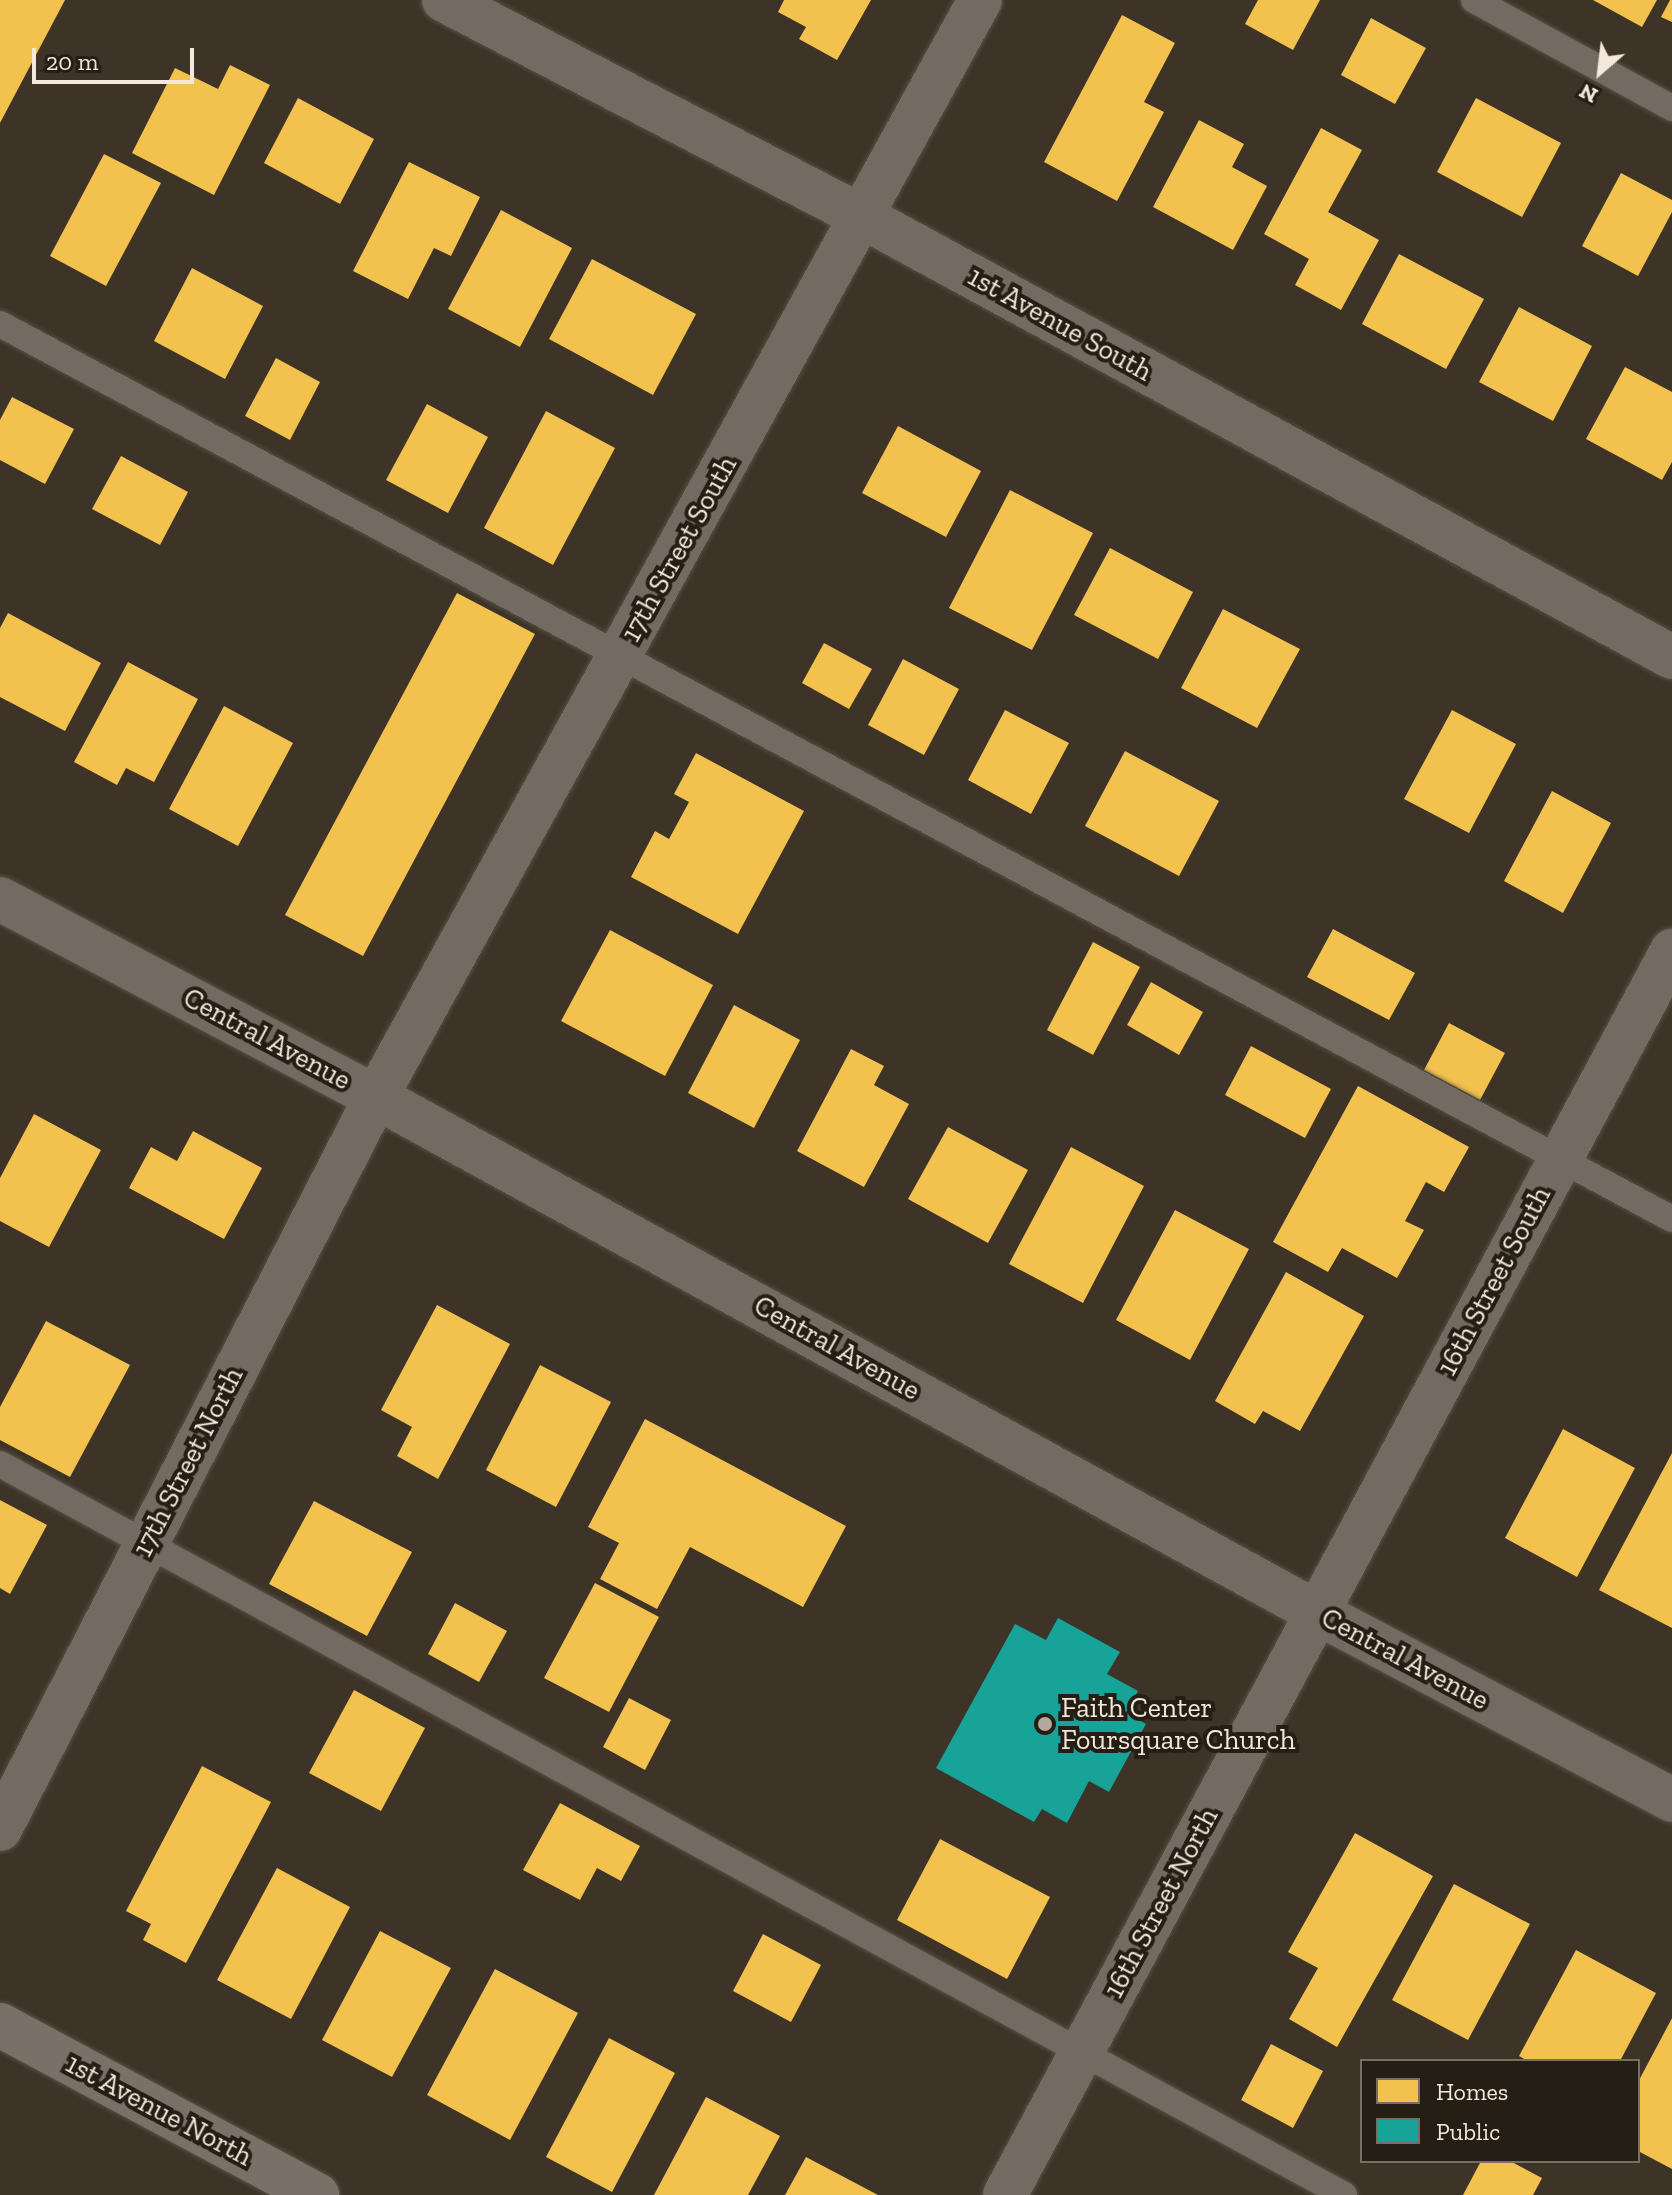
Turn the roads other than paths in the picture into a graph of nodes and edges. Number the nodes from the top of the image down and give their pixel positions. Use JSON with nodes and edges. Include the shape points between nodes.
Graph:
{"nodes":[{"id":1,"x":444,"y":0,"type":"edge"},
{"id":2,"x":980,"y":0,"type":"edge"},
{"id":3,"x":1474,"y":0,"type":"edge"},
{"id":4,"x":1672,"y":108,"type":"edge"},
{"id":5,"x":863,"y":217,"type":"junction"},
{"id":6,"x":0,"y":324,"type":"edge"},
{"id":7,"x":1672,"y":657,"type":"edge"},
{"id":8,"x":618,"y":659,"type":"junction"},
{"id":9,"x":0,"y":899,"type":"edge"},
{"id":10,"x":1672,"y":951,"type":"edge"},
{"id":11,"x":376,"y":1097,"type":"junction"},
{"id":12,"x":1560,"y":1158,"type":"junction"},
{"id":13,"x":1672,"y":1219,"type":"edge"},
{"id":14,"x":0,"y":1464,"type":"edge"},
{"id":15,"x":148,"y":1541,"type":"junction"},
{"id":16,"x":1316,"y":1612,"type":"junction"},
{"id":17,"x":1672,"y":1800,"type":"edge"},
{"id":18,"x":0,"y":1829,"type":"edge"},
{"id":19,"x":0,"y":2025,"type":"edge"},
{"id":20,"x":1081,"y":2053,"type":"junction"},
{"id":21,"x":317,"y":2195,"type":"edge"},
{"id":22,"x":1005,"y":2195,"type":"edge"},
{"id":23,"x":1344,"y":2195,"type":"edge"}],
"edges":[{"from":1,"to":5,"type":"street","name":"1st Avenue South"},
{"from":2,"to":5,"type":"street","name":"17th Street South"},
{"from":3,"to":4,"type":"lane"},
{"from":5,"to":7,"type":"street","name":"1st Avenue South"},
{"from":5,"to":8,"type":"street","name":"17th Street South"},
{"from":6,"to":8,"type":"lane"},
{"from":8,"to":11,"type":"street","name":"17th Street South"},
{"from":8,"to":12,"type":"lane"},
{"from":9,"to":11,"type":"street","name":"Central Avenue"},
{"from":10,"to":12,"type":"street","name":"16th Street South"},
{"from":11,"to":15,"type":"street","name":"17th Street North"},
{"from":11,"to":16,"type":"street","name":"Central Avenue"},
{"from":12,"to":13,"type":"lane"},
{"from":12,"to":16,"type":"street","name":"16th Street South"},
{"from":14,"to":15,"type":"lane"},
{"from":15,"to":18,"type":"street","name":"17th Street North"},
{"from":15,"to":20,"type":"lane"},
{"from":16,"to":17,"type":"street","name":"Central Avenue"},
{"from":16,"to":20,"type":"street","name":"16th Street North"},
{"from":19,"to":21,"type":"main road","name":"1st Avenue North"},
{"from":20,"to":22,"type":"street","name":"16th Street North"},
{"from":20,"to":23,"type":"lane"}]}
